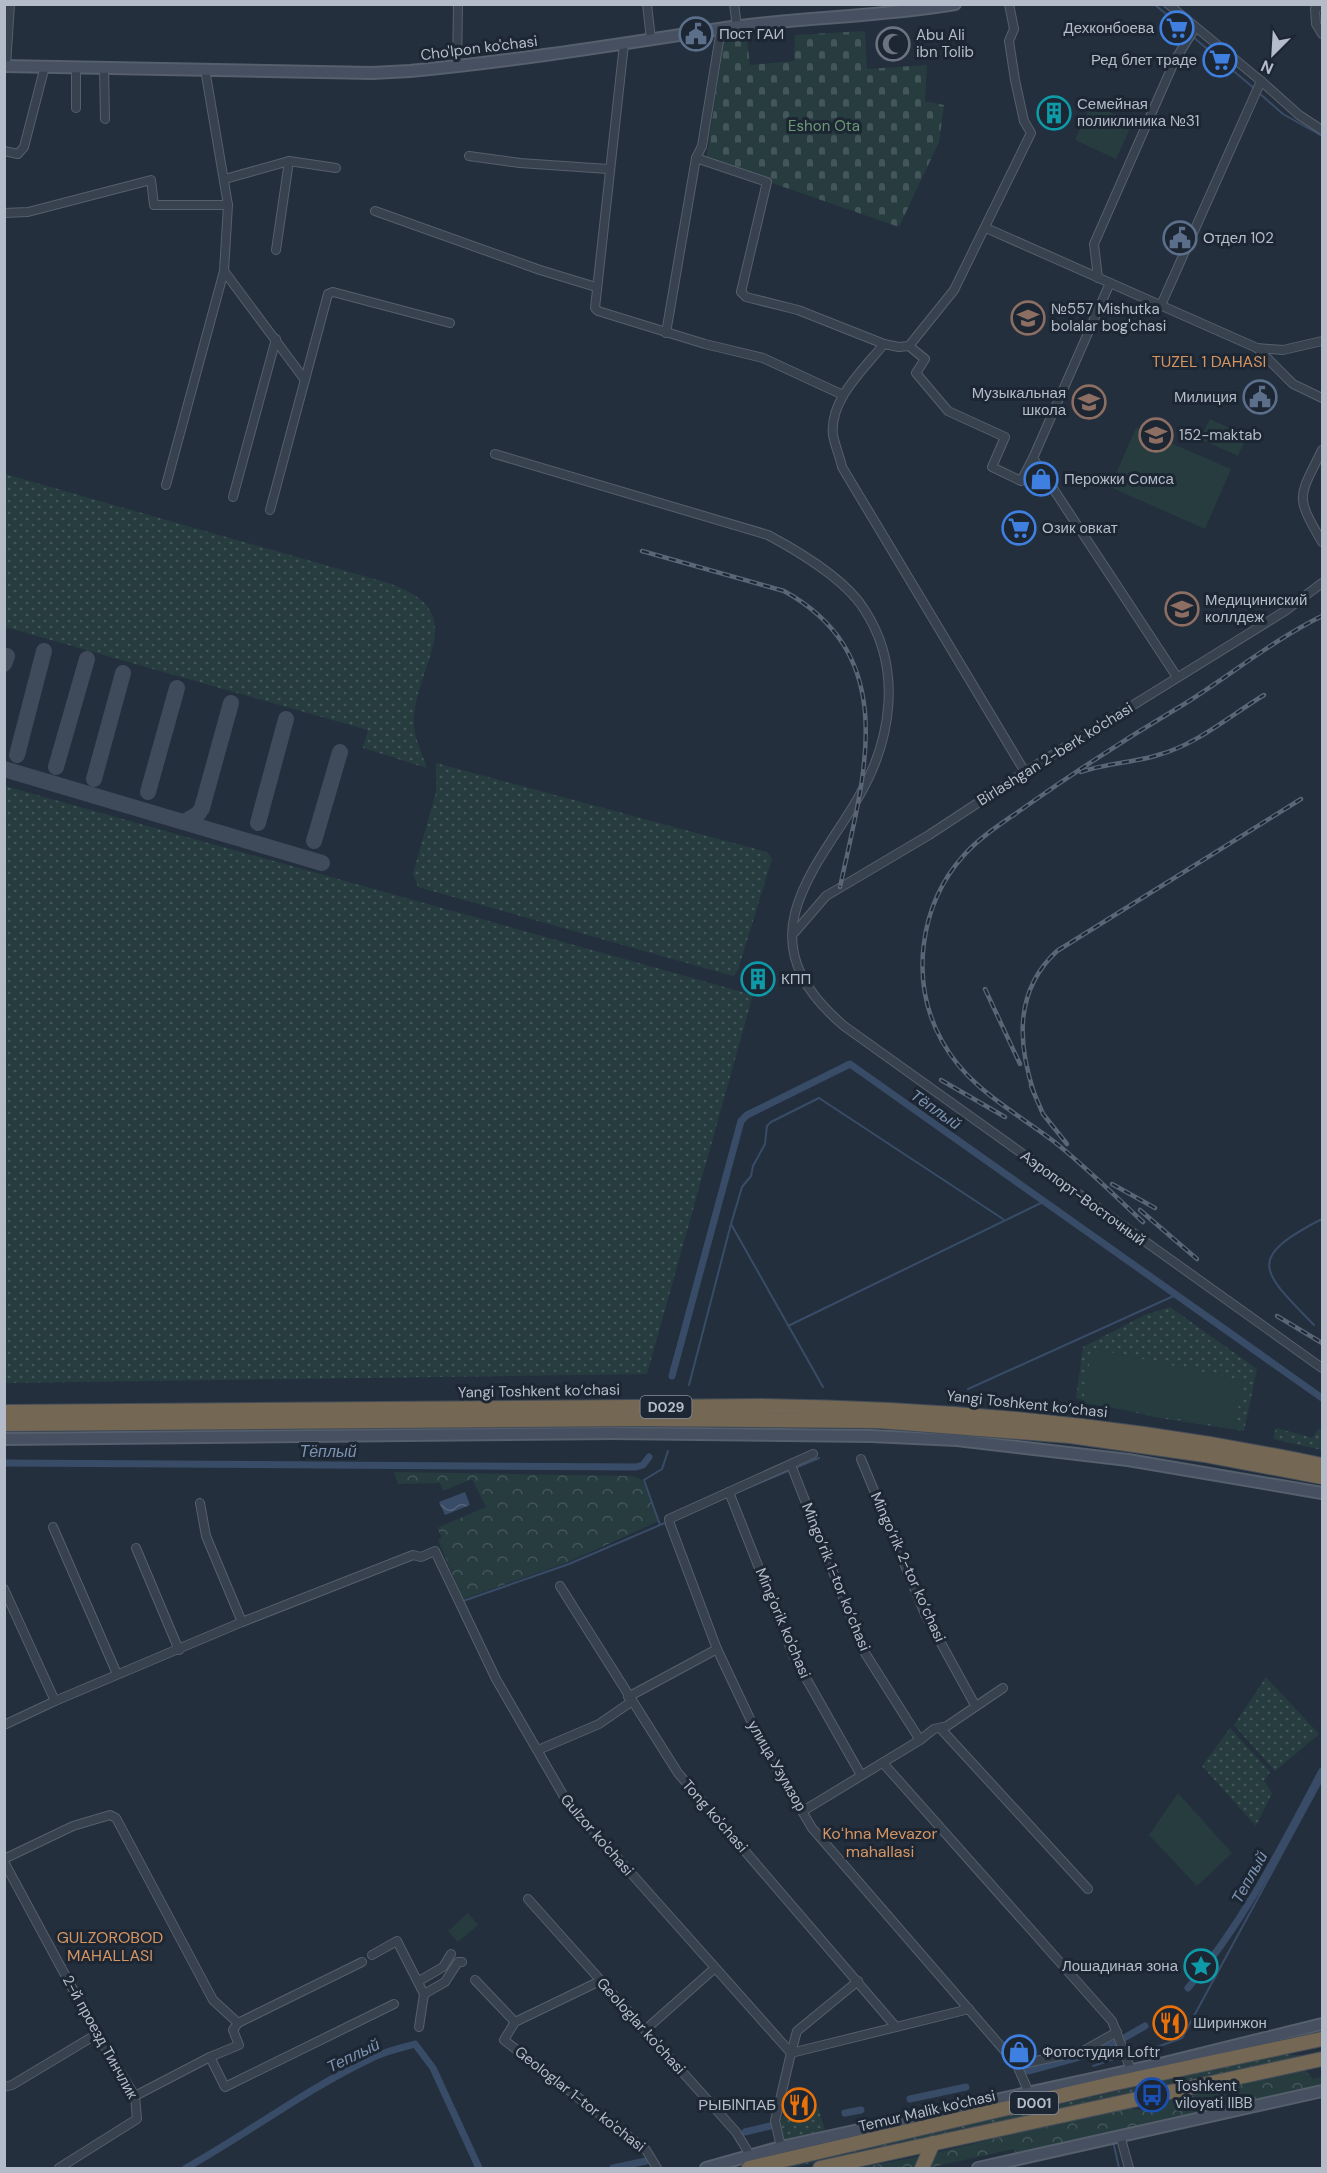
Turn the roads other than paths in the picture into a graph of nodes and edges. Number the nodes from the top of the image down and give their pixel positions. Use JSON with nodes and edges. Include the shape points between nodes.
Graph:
{"nodes":[{"id":1,"x":9,"y":4,"type":"edge"},
{"id":2,"x":458,"y":4,"type":"edge"},
{"id":3,"x":647,"y":4,"type":"edge"},
{"id":4,"x":734,"y":4,"type":"edge"},
{"id":5,"x":955,"y":4,"type":"edge"},
{"id":6,"x":1009,"y":4,"type":"edge"},
{"id":7,"x":1168,"y":4,"type":"edge"},
{"id":8,"x":1319,"y":8,"type":"edge"},
{"id":9,"x":737,"y":27,"type":"junction"},
{"id":10,"x":721,"y":29,"type":"junction"},
{"id":11,"x":1191,"y":33,"type":"junction"},
{"id":12,"x":1323,"y":34,"type":"edge"},
{"id":13,"x":651,"y":39,"type":"junction"},
{"id":14,"x":624,"y":44,"type":"junction"},
{"id":15,"x":5,"y":66,"type":"edge"},
{"id":16,"x":45,"y":66,"type":"junction"},
{"id":17,"x":76,"y":67,"type":"junction"},
{"id":18,"x":104,"y":67,"type":"junction"},
{"id":19,"x":457,"y":67,"type":"junction"},
{"id":20,"x":205,"y":69,"type":"junction"},
{"id":21,"x":1260,"y":83,"type":"junction"},
{"id":22,"x":76,"y":108,"type":"dead end"},
{"id":23,"x":105,"y":119,"type":"dead end"},
{"id":24,"x":1323,"y":130,"type":"edge"},
{"id":25,"x":4,"y":152,"type":"edge"},
{"id":26,"x":469,"y":156,"type":"dead end"},
{"id":27,"x":696,"y":158,"type":"junction"},
{"id":28,"x":289,"y":161,"type":"junction"},
{"id":29,"x":336,"y":168,"type":"dead end"},
{"id":30,"x":608,"y":169,"type":"junction"},
{"id":31,"x":225,"y":179,"type":"junction"},
{"id":32,"x":228,"y":206,"type":"junction"},
{"id":33,"x":375,"y":211,"type":"dead end"},
{"id":34,"x":4,"y":213,"type":"edge"},
{"id":35,"x":986,"y":228,"type":"junction"},
{"id":36,"x":276,"y":250,"type":"dead end"},
{"id":37,"x":224,"y":271,"type":"junction"},
{"id":38,"x":1098,"y":278,"type":"junction"},
{"id":39,"x":1110,"y":283,"type":"junction"},
{"id":40,"x":596,"y":287,"type":"junction"},
{"id":41,"x":1161,"y":305,"type":"junction"},
{"id":42,"x":450,"y":323,"type":"dead end"},
{"id":43,"x":666,"y":333,"type":"junction"},
{"id":44,"x":276,"y":339,"type":"junction"},
{"id":45,"x":1323,"y":341,"type":"edge"},
{"id":46,"x":884,"y":344,"type":"junction"},
{"id":47,"x":909,"y":346,"type":"junction"},
{"id":48,"x":1257,"y":348,"type":"junction"},
{"id":49,"x":304,"y":380,"type":"junction"},
{"id":50,"x":843,"y":395,"type":"junction"},
{"id":51,"x":1323,"y":398,"type":"edge"},
{"id":52,"x":1323,"y":450,"type":"edge"},
{"id":53,"x":495,"y":454,"type":"dead end"},
{"id":54,"x":1033,"y":458,"type":"junction"},
{"id":55,"x":166,"y":485,"type":"dead end"},
{"id":56,"x":233,"y":498,"type":"dead end"},
{"id":57,"x":270,"y":510,"type":"dead end"},
{"id":58,"x":1323,"y":542,"type":"edge"},
{"id":59,"x":1323,"y":583,"type":"edge"},
{"id":60,"x":1177,"y":677,"type":"junction"},
{"id":61,"x":1025,"y":772,"type":"junction"},
{"id":62,"x":794,"y":933,"type":"junction"},
{"id":63,"x":1323,"y":1368,"type":"edge"},
{"id":64,"x":4,"y":1412,"type":"edge"},
{"id":65,"x":4,"y":1424,"type":"edge"},
{"id":66,"x":4,"y":1439,"type":"edge"},
{"id":67,"x":813,"y":1454,"type":"dead end"},
{"id":68,"x":861,"y":1459,"type":"dead end"},
{"id":69,"x":1323,"y":1465,"type":"edge"},
{"id":70,"x":793,"y":1468,"type":"junction"},
{"id":71,"x":1323,"y":1477,"type":"edge"},
{"id":72,"x":1323,"y":1493,"type":"edge"},
{"id":73,"x":731,"y":1495,"type":"junction"},
{"id":74,"x":200,"y":1503,"type":"dead end"},
{"id":75,"x":53,"y":1527,"type":"dead end"},
{"id":76,"x":136,"y":1548,"type":"dead end"},
{"id":77,"x":560,"y":1586,"type":"dead end"},
{"id":78,"x":4,"y":1589,"type":"edge"},
{"id":79,"x":242,"y":1622,"type":"junction"},
{"id":80,"x":179,"y":1650,"type":"junction"},
{"id":81,"x":717,"y":1650,"type":"junction"},
{"id":82,"x":117,"y":1674,"type":"junction"},
{"id":83,"x":1003,"y":1688,"type":"dead end"},
{"id":84,"x":630,"y":1700,"type":"junction"},
{"id":85,"x":54,"y":1701,"type":"junction"},
{"id":86,"x":975,"y":1705,"type":"junction"},
{"id":87,"x":4,"y":1725,"type":"edge"},
{"id":88,"x":940,"y":1728,"type":"junction"},
{"id":89,"x":920,"y":1740,"type":"junction"},
{"id":90,"x":538,"y":1750,"type":"junction"},
{"id":91,"x":883,"y":1763,"type":"junction"},
{"id":92,"x":861,"y":1776,"type":"junction"},
{"id":93,"x":803,"y":1811,"type":"junction"},
{"id":94,"x":4,"y":1861,"type":"edge"},
{"id":95,"x":1088,"y":1889,"type":"dead end"},
{"id":96,"x":528,"y":1899,"type":"dead end"},
{"id":97,"x":451,"y":1954,"type":"dead end"},
{"id":98,"x":372,"y":1955,"type":"dead end"},
{"id":99,"x":362,"y":1962,"type":"dead end"},
{"id":100,"x":462,"y":1962,"type":"dead end"},
{"id":101,"x":715,"y":1968,"type":"junction"},
{"id":102,"x":475,"y":1980,"type":"dead end"},
{"id":103,"x":419,"y":1981,"type":"junction"},
{"id":104,"x":600,"y":1981,"type":"junction"},
{"id":105,"x":858,"y":1981,"type":"junction"},
{"id":106,"x":424,"y":1994,"type":"junction"},
{"id":107,"x":394,"y":2004,"type":"dead end"},
{"id":108,"x":969,"y":2009,"type":"junction"},
{"id":109,"x":514,"y":2022,"type":"junction"},
{"id":110,"x":238,"y":2023,"type":"junction"},
{"id":111,"x":1323,"y":2024,"type":"edge"},
{"id":112,"x":419,"y":2027,"type":"dead end"},
{"id":113,"x":896,"y":2027,"type":"junction"},
{"id":114,"x":645,"y":2030,"type":"junction"},
{"id":115,"x":1117,"y":2032,"type":"junction"},
{"id":116,"x":97,"y":2034,"type":"junction"},
{"id":117,"x":1321,"y":2039,"type":"edge"},
{"id":118,"x":1214,"y":2051,"type":"junction"},
{"id":119,"x":791,"y":2053,"type":"junction"},
{"id":120,"x":210,"y":2057,"type":"junction"},
{"id":121,"x":1323,"y":2057,"type":"edge"},
{"id":122,"x":1230,"y":2059,"type":"junction"},
{"id":123,"x":1017,"y":2065,"type":"junction"},
{"id":124,"x":1131,"y":2070,"type":"junction"},
{"id":125,"x":1111,"y":2080,"type":"junction"},
{"id":126,"x":4,"y":2087,"type":"edge"},
{"id":127,"x":1323,"y":2091,"type":"edge"},
{"id":128,"x":1029,"y":2093,"type":"junction"},
{"id":129,"x":135,"y":2096,"type":"junction"},
{"id":130,"x":1120,"y":2135,"type":"junction"},
{"id":131,"x":933,"y":2143,"type":"junction"},
{"id":132,"x":781,"y":2147,"type":"junction"},
{"id":133,"x":750,"y":2162,"type":"edge"},
{"id":134,"x":826,"y":2168,"type":"edge"},
{"id":135,"x":59,"y":2169,"type":"edge"},
{"id":136,"x":657,"y":2169,"type":"edge"},
{"id":137,"x":706,"y":2169,"type":"edge"},
{"id":138,"x":922,"y":2169,"type":"edge"},
{"id":139,"x":978,"y":2169,"type":"edge"},
{"id":140,"x":1129,"y":2169,"type":"edge"}],
"edges":[{"from":1,"to":15,"type":"street"},
{"from":2,"to":19,"type":"street"},
{"from":3,"to":13,"type":"street"},
{"from":4,"to":9,"type":"street"},
{"from":5,"to":9,"type":"main road","name":"Cho'lpon ko'chasi"},
{"from":6,"to":35,"type":"street","via":[[1014,29],[1009,40],[1015,80],[1031,133]]},
{"from":7,"to":11,"type":"street"},
{"from":8,"to":12,"type":"street","via":[[1316,24]]},
{"from":9,"to":10,"type":"main road","name":"Cho'lpon ko'chasi"},
{"from":10,"to":13,"type":"main road","name":"Cho'lpon ko'chasi"},
{"from":10,"to":27,"type":"street","via":[[702,146]]},
{"from":11,"to":21,"type":"street"},
{"from":11,"to":38,"type":"street","via":[[1175,60],[1094,244]]},
{"from":13,"to":14,"type":"main road","name":"Cho'lpon ko'chasi"},
{"from":14,"to":19,"type":"main road","name":"Cho'lpon ko'chasi"},
{"from":14,"to":30,"type":"street"},
{"from":15,"to":16,"type":"main road","name":"Cho'lpon ko'chasi"},
{"from":16,"to":17,"type":"main road","name":"Cho'lpon ko'chasi"},
{"from":16,"to":25,"type":"street","via":[[24,147],[18,154]]},
{"from":17,"to":18,"type":"main road","name":"Cho'lpon ko'chasi"},
{"from":17,"to":22,"type":"street"},
{"from":18,"to":20,"type":"main road","name":"Cho'lpon ko'chasi"},
{"from":18,"to":23,"type":"street"},
{"from":19,"to":20,"type":"main road","name":"Cho'lpon ko'chasi","via":[[372,73]]},
{"from":20,"to":31,"type":"street"},
{"from":21,"to":24,"type":"street","via":[[1299,116]]},
{"from":21,"to":41,"type":"street"},
{"from":26,"to":30,"type":"street"},
{"from":27,"to":43,"type":"street"},
{"from":27,"to":46,"type":"street","via":[[767,182],[741,292],[746,297],[798,310]]},
{"from":28,"to":29,"type":"street"},
{"from":28,"to":31,"type":"street"},
{"from":28,"to":36,"type":"street"},
{"from":30,"to":40,"type":"street"},
{"from":31,"to":32,"type":"street"},
{"from":32,"to":34,"type":"street","via":[[154,205],[151,180],[28,212]]},
{"from":32,"to":37,"type":"street"},
{"from":33,"to":40,"type":"street"},
{"from":35,"to":38,"type":"street"},
{"from":35,"to":47,"type":"street","via":[[954,290]]},
{"from":37,"to":44,"type":"street"},
{"from":37,"to":55,"type":"street"},
{"from":38,"to":39,"type":"street"},
{"from":39,"to":41,"type":"street"},
{"from":39,"to":54,"type":"street"},
{"from":40,"to":43,"type":"street","via":[[598,311]]},
{"from":41,"to":48,"type":"street"},
{"from":42,"to":49,"type":"street","via":[[333,292],[328,294]]},
{"from":43,"to":50,"type":"street","via":[[763,358]]},
{"from":44,"to":49,"type":"street"},
{"from":44,"to":56,"type":"street"},
{"from":45,"to":48,"type":"street","via":[[1283,350]]},
{"from":46,"to":47,"type":"street"},
{"from":46,"to":50,"type":"street"},
{"from":47,"to":54,"type":"street","via":[[925,359],[916,373],[948,411],[1005,437],[992,467],[1021,481]]},
{"from":48,"to":51,"type":"street","via":[[1293,384]]},
{"from":49,"to":57,"type":"street"},
{"from":50,"to":61,"type":"street","via":[[833,423],[842,467]]},
{"from":52,"to":58,"type":"street","via":[[1302,494],[1305,512]]},
{"from":53,"to":62,"type":"street","name":"Аэропорт-Восточный","via":[[768,535],[800,552],[864,608],[881,643],[890,677],[888,718],[875,765],[809,877],[795,914]]},
{"from":54,"to":60,"type":"street"},
{"from":59,"to":60,"type":"street","name":"Birlashgan 2-berk ko'chasi","via":[[1286,611]]},
{"from":60,"to":61,"type":"street","name":"Birlashgan 2-berk ko'chasi"},
{"from":61,"to":62,"type":"street","name":"Birlashgan 2-berk ko'chasi","via":[[826,896]]},
{"from":62,"to":63,"type":"street","name":"Аэропорт-Восточный","via":[[796,965],[805,985],[844,1026]]},
{"from":64,"to":69,"type":"highway","name":"Yangi Toshkent ko‘chasi","number":"D029","via":[[882,1409],[1102,1428]]},
{"from":65,"to":71,"type":"highway","name":"Yangi Toshkent ko‘chasi","number":"D029","via":[[878,1421],[1070,1436]]},
{"from":66,"to":72,"type":"main road","via":[[614,1433],[871,1436],[957,1440],[1075,1453],[1213,1472]]},
{"from":67,"to":70,"type":"street"},
{"from":68,"to":86,"type":"street","name":"Mingo‘rik 2-tor ko‘chasi","via":[[925,1614]]},
{"from":70,"to":73,"type":"street"},
{"from":70,"to":89,"type":"street","name":"Mingo‘rik 1-tor ko‘chasi","via":[[866,1653]]},
{"from":73,"to":81,"type":"street","name":"улица Узумзор","via":[[670,1522]]},
{"from":73,"to":92,"type":"street","name":"Ming'orik ko'chasi","via":[[794,1657]]},
{"from":74,"to":79,"type":"street","via":[[206,1536]]},
{"from":75,"to":82,"type":"street"},
{"from":76,"to":80,"type":"street"},
{"from":77,"to":84,"type":"street","name":"Tong ko'chasi"},
{"from":78,"to":85,"type":"street"},
{"from":79,"to":80,"type":"street"},
{"from":79,"to":90,"type":"street","name":"Gulzor ko'chasi","via":[[413,1555],[421,1557],[435,1551],[496,1679]]},
{"from":80,"to":82,"type":"street"},
{"from":81,"to":84,"type":"street"},
{"from":81,"to":93,"type":"street","name":"улица Узумзор","via":[[761,1742]]},
{"from":82,"to":85,"type":"street"},
{"from":83,"to":86,"type":"street"},
{"from":84,"to":90,"type":"street","via":[[598,1724]]},
{"from":84,"to":105,"type":"street","name":"Tong ko'chasi","via":[[678,1773]]},
{"from":85,"to":87,"type":"street"},
{"from":86,"to":88,"type":"street"},
{"from":88,"to":89,"type":"street"},
{"from":88,"to":95,"type":"street"},
{"from":89,"to":91,"type":"street"},
{"from":90,"to":101,"type":"street","name":"Gulzor ko'chasi","via":[[576,1814]]},
{"from":91,"to":92,"type":"street"},
{"from":91,"to":115,"type":"street","via":[[1107,2014]]},
{"from":92,"to":93,"type":"street"},
{"from":93,"to":108,"type":"street","name":"улица Узумзор","via":[[812,1828]]},
{"from":94,"to":110,"type":"street","via":[[73,1826],[110,1815],[116,1818],[213,2000]]},
{"from":94,"to":116,"type":"street","name":"2-й проезд Тинчлик"},
{"from":96,"to":104,"type":"street","name":"Geologlar ko'chasi"},
{"from":97,"to":103,"type":"street","via":[[441,1969]]},
{"from":98,"to":103,"type":"street","via":[[397,1941]]},
{"from":99,"to":110,"type":"street"},
{"from":100,"to":106,"type":"street","via":[[458,1962],[445,1982]]},
{"from":101,"to":114,"type":"street"},
{"from":101,"to":119,"type":"street","name":"Gulzor ko'chasi"},
{"from":102,"to":109,"type":"street"},
{"from":103,"to":106,"type":"street"},
{"from":104,"to":109,"type":"street","name":"Geologlar 1-tor ko'chasi"},
{"from":104,"to":114,"type":"street","name":"Geologlar ko'chasi"},
{"from":105,"to":113,"type":"street","name":"Tong ko'chasi"},
{"from":105,"to":119,"type":"street","via":[[797,2031]]},
{"from":106,"to":112,"type":"street"},
{"from":107,"to":120,"type":"street","via":[[225,2087]]},
{"from":108,"to":113,"type":"street"},
{"from":108,"to":123,"type":"street","name":"улица Узумзор"},
{"from":109,"to":136,"type":"street","name":"Geologlar 1-tor ko'chasi","via":[[504,2040],[646,2150]]},
{"from":110,"to":120,"type":"street","via":[[233,2030],[239,2045]]},
{"from":111,"to":118,"type":"main road"},
{"from":113,"to":119,"type":"street"},
{"from":114,"to":133,"type":"street","name":"Geologlar ko'chasi","via":[[736,2132]]},
{"from":115,"to":123,"type":"street","via":[[1083,2050]]},
{"from":115,"to":124,"type":"street"},
{"from":116,"to":126,"type":"street"},
{"from":116,"to":129,"type":"street","name":"2-й проезд Тинчлик"},
{"from":117,"to":121,"type":"highway","via":[[1315,2048]]},
{"from":117,"to":122,"type":"highway","name":"Temur Malik ko'chasi","number":"D001"},
{"from":118,"to":122,"type":"main road"},
{"from":118,"to":124,"type":"main road"},
{"from":119,"to":132,"type":"street","via":[[775,2121]]},
{"from":120,"to":129,"type":"street"},
{"from":121,"to":131,"type":"highway","name":"Temur Malik ko'chasi","number":"D001"},
{"from":122,"to":125,"type":"highway","name":"Temur Malik ko'chasi","number":"D001"},
{"from":123,"to":128,"type":"street","name":"улица Узумзор"},
{"from":124,"to":125,"type":"main road"},
{"from":125,"to":128,"type":"main road"},
{"from":125,"to":133,"type":"highway","name":"Temur Malik ko'chasi","number":"D001"},
{"from":127,"to":130,"type":"main road"},
{"from":128,"to":132,"type":"main road"},
{"from":129,"to":135,"type":"street","name":"2-й проезд Тинчлик","via":[[137,2119]]},
{"from":130,"to":139,"type":"main road"},
{"from":130,"to":140,"type":"street"},
{"from":131,"to":134,"type":"highway","name":"Temur Malik ko'chasi","number":"D001"},
{"from":131,"to":138,"type":"highway"},
{"from":132,"to":133,"type":"main road"},
{"from":133,"to":137,"type":"main road"}]}
